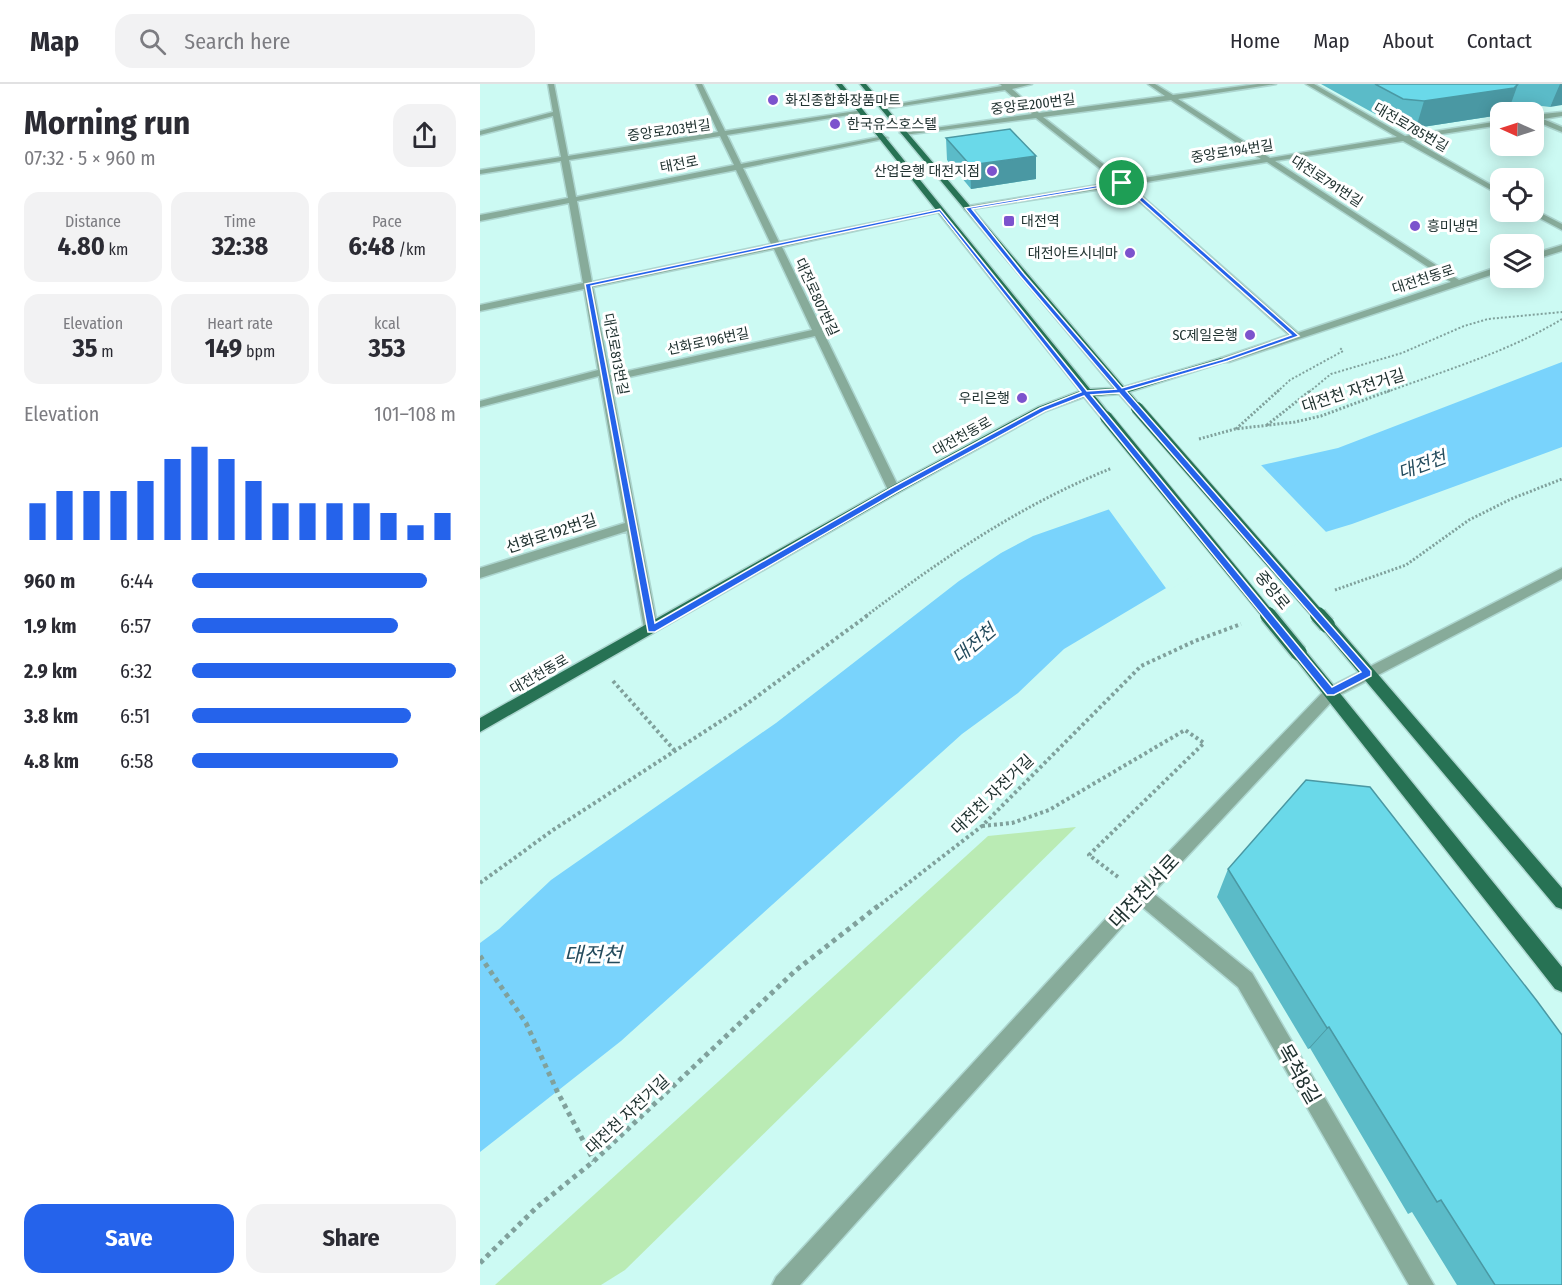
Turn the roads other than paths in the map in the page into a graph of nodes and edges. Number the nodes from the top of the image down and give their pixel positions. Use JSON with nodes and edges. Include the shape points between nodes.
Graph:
{"nodes":[{"id":1,"x":551,"y":84,"type":"edge"},
{"id":2,"x":699,"y":84,"type":"edge"},
{"id":3,"x":839,"y":84,"type":"edge"},
{"id":4,"x":863,"y":84,"type":"edge"},
{"id":5,"x":1029,"y":84,"type":"edge"},
{"id":6,"x":1151,"y":84,"type":"edge"},
{"id":7,"x":1273,"y":84,"type":"edge"},
{"id":8,"x":1309,"y":84,"type":"edge"},
{"id":9,"x":1462,"y":84,"type":"edge"},
{"id":10,"x":1005,"y":86,"type":"edge"},
{"id":11,"x":1172,"y":98,"type":"junction"},
{"id":12,"x":1502,"y":102,"type":"edge"},
{"id":13,"x":882,"y":107,"type":"junction"},
{"id":14,"x":861,"y":111,"type":"junction"},
{"id":15,"x":555,"y":113,"type":"junction"},
{"id":16,"x":1562,"y":114,"type":"edge"},
{"id":17,"x":1038,"y":116,"type":"junction"},
{"id":18,"x":1544,"y":117,"type":"edge"},
{"id":19,"x":1544,"y":122,"type":"edge"},
{"id":20,"x":480,"y":124,"type":"edge"},
{"id":21,"x":1490,"y":125,"type":"edge"},
{"id":22,"x":1562,"y":130,"type":"edge"},
{"id":23,"x":480,"y":133,"type":"edge"},
{"id":24,"x":904,"y":133,"type":"junction"},
{"id":25,"x":724,"y":134,"type":"junction"},
{"id":26,"x":884,"y":138,"type":"junction"},
{"id":27,"x":1401,"y":138,"type":"junction"},
{"id":28,"x":564,"y":157,"type":"junction"},
{"id":29,"x":1269,"y":159,"type":"junction"},
{"id":30,"x":739,"y":166,"type":"junction"},
{"id":31,"x":480,"y":172,"type":"edge"},
{"id":32,"x":1122,"y":183,"type":"junction"},
{"id":33,"x":1490,"y":187,"type":"edge"},
{"id":34,"x":572,"y":200,"type":"junction"},
{"id":35,"x":968,"y":208,"type":"junction"},
{"id":36,"x":940,"y":211,"type":"junction"},
{"id":37,"x":1544,"y":217,"type":"edge"},
{"id":38,"x":480,"y":218,"type":"edge"},
{"id":39,"x":1562,"y":227,"type":"edge"},
{"id":40,"x":777,"y":245,"type":"junction"},
{"id":41,"x":1562,"y":248,"type":"edge"},
{"id":42,"x":1544,"y":254,"type":"edge"},
{"id":43,"x":1490,"y":272,"type":"edge"},
{"id":44,"x":1458,"y":283,"type":"junction"},
{"id":45,"x":587,"y":285,"type":"junction"},
{"id":46,"x":480,"y":308,"type":"edge"},
{"id":47,"x":818,"y":332,"type":"junction"},
{"id":48,"x":1296,"y":336,"type":"junction"},
{"id":49,"x":1225,"y":360,"type":"joint"},
{"id":50,"x":604,"y":376,"type":"junction"},
{"id":51,"x":1121,"y":391,"type":"junction"},
{"id":52,"x":1086,"y":393,"type":"junction"},
{"id":53,"x":480,"y":404,"type":"edge"},
{"id":54,"x":894,"y":490,"type":"junction"},
{"id":55,"x":632,"y":525,"type":"junction"},
{"id":56,"x":480,"y":573,"type":"edge"},
{"id":57,"x":1562,"y":573,"type":"edge"},
{"id":58,"x":651,"y":629,"type":"junction"},
{"id":59,"x":1368,"y":673,"type":"junction"},
{"id":60,"x":1330,"y":693,"type":"junction"},
{"id":61,"x":480,"y":726,"type":"edge"},
{"id":62,"x":1140,"y":894,"type":"junction"},
{"id":63,"x":1560,"y":895,"type":"edge"},
{"id":64,"x":1562,"y":982,"type":"edge"},
{"id":65,"x":784,"y":1285,"type":"edge"},
{"id":66,"x":1422,"y":1285,"type":"edge"}],
"edges":[{"from":1,"to":15,"type":"street","name":"대전로813번길"},
{"from":2,"to":25,"type":"street","name":"대전로807번길"},
{"from":3,"to":14,"type":"main road","name":"중앙로"},
{"from":4,"to":13,"type":"main road","name":"중앙로"},
{"from":5,"to":10,"type":"street"},
{"from":6,"to":11,"type":"street","name":"대전로791번길"},
{"from":7,"to":11,"type":"street","name":"중앙로200번길"},
{"from":8,"to":27,"type":"street","name":"대전로785번길"},
{"from":9,"to":12,"type":"street"},
{"from":10,"to":13,"type":"street"},
{"from":10,"to":17,"type":"street"},
{"from":11,"to":17,"type":"street","name":"중앙로200번길"},
{"from":11,"to":29,"type":"street","name":"대전로791번길"},
{"from":13,"to":24,"type":"main road","name":"중앙로"},
{"from":14,"to":25,"type":"street","name":"중앙로203번길"},
{"from":14,"to":26,"type":"main road","name":"중앙로"},
{"from":15,"to":20,"type":"street"},
{"from":15,"to":23,"type":"street"},
{"from":15,"to":28,"type":"street","name":"대전로813번길"},
{"from":16,"to":18,"type":"street"},
{"from":17,"to":24,"type":"street","name":"중앙로200번길"},
{"from":17,"to":32,"type":"street"},
{"from":19,"to":22,"type":"street"},
{"from":21,"to":27,"type":"street","name":"중앙로194번길"},
{"from":24,"to":35,"type":"main road","name":"중앙로"},
{"from":25,"to":28,"type":"street","name":"중앙로203번길"},
{"from":25,"to":30,"type":"street","name":"대전로807번길"},
{"from":26,"to":30,"type":"street","name":"태전로"},
{"from":26,"to":36,"type":"main road","name":"중앙로"},
{"from":27,"to":29,"type":"street","name":"중앙로194번길"},
{"from":27,"to":33,"type":"street","name":"대전로785번길"},
{"from":28,"to":31,"type":"street","name":"중앙로203번길"},
{"from":28,"to":34,"type":"street","name":"대전로813번길"},
{"from":29,"to":32,"type":"street","name":"중앙로194번길"},
{"from":29,"to":44,"type":"street","name":"대전로791번길"},
{"from":30,"to":34,"type":"street","name":"태전로"},
{"from":30,"to":40,"type":"street","name":"대전로807번길"},
{"from":32,"to":35,"type":"street","name":"중앙로194번길"},
{"from":32,"to":48,"type":"street"},
{"from":34,"to":38,"type":"street","name":"태전로"},
{"from":34,"to":45,"type":"street","name":"대전로813번길"},
{"from":35,"to":51,"type":"main road","name":"중앙로"},
{"from":36,"to":40,"type":"street"},
{"from":36,"to":52,"type":"main road","name":"중앙로"},
{"from":37,"to":39,"type":"street"},
{"from":40,"to":45,"type":"street"},
{"from":40,"to":47,"type":"street","name":"대전로807번길"},
{"from":41,"to":42,"type":"street"},
{"from":43,"to":44,"type":"street","name":"대전천동로"},
{"from":44,"to":48,"type":"street","name":"대전천동로"},
{"from":45,"to":46,"type":"street"},
{"from":45,"to":50,"type":"street","name":"대전로813번길"},
{"from":47,"to":50,"type":"street","name":"선화로196번길"},
{"from":47,"to":54,"type":"street","name":"대전로807번길"},
{"from":48,"to":49,"type":"street","name":"대전천동로"},
{"from":49,"to":51,"type":"main road","name":"대전천동로"},
{"from":50,"to":53,"type":"street","name":"선화로196번길"},
{"from":50,"to":55,"type":"street","name":"대전로813번길"},
{"from":51,"to":52,"type":"main road","name":"대전천동로"},
{"from":51,"to":59,"type":"main road","name":"중앙로","bridge":true},
{"from":52,"to":54,"type":"main road","name":"대전천동로","via":[[1042,409]]},
{"from":52,"to":60,"type":"main road","name":"중앙로","bridge":true},
{"from":54,"to":58,"type":"main road","name":"대전천동로"},
{"from":55,"to":56,"type":"street","name":"선화로192번길"},
{"from":55,"to":58,"type":"street","name":"대전로813번길"},
{"from":57,"to":59,"type":"street","name":"대전천서로"},
{"from":58,"to":61,"type":"main road","name":"대전천동로"},
{"from":59,"to":60,"type":"street","name":"대전천서로"},
{"from":59,"to":63,"type":"main road","name":"중앙로"},
{"from":60,"to":62,"type":"street","name":"대전천서로"},
{"from":60,"to":64,"type":"main road","name":"중앙로"},
{"from":62,"to":65,"type":"street","name":"대전천서로"},
{"from":62,"to":66,"type":"street","name":"목척8길","via":[[1245,980]]}]}
